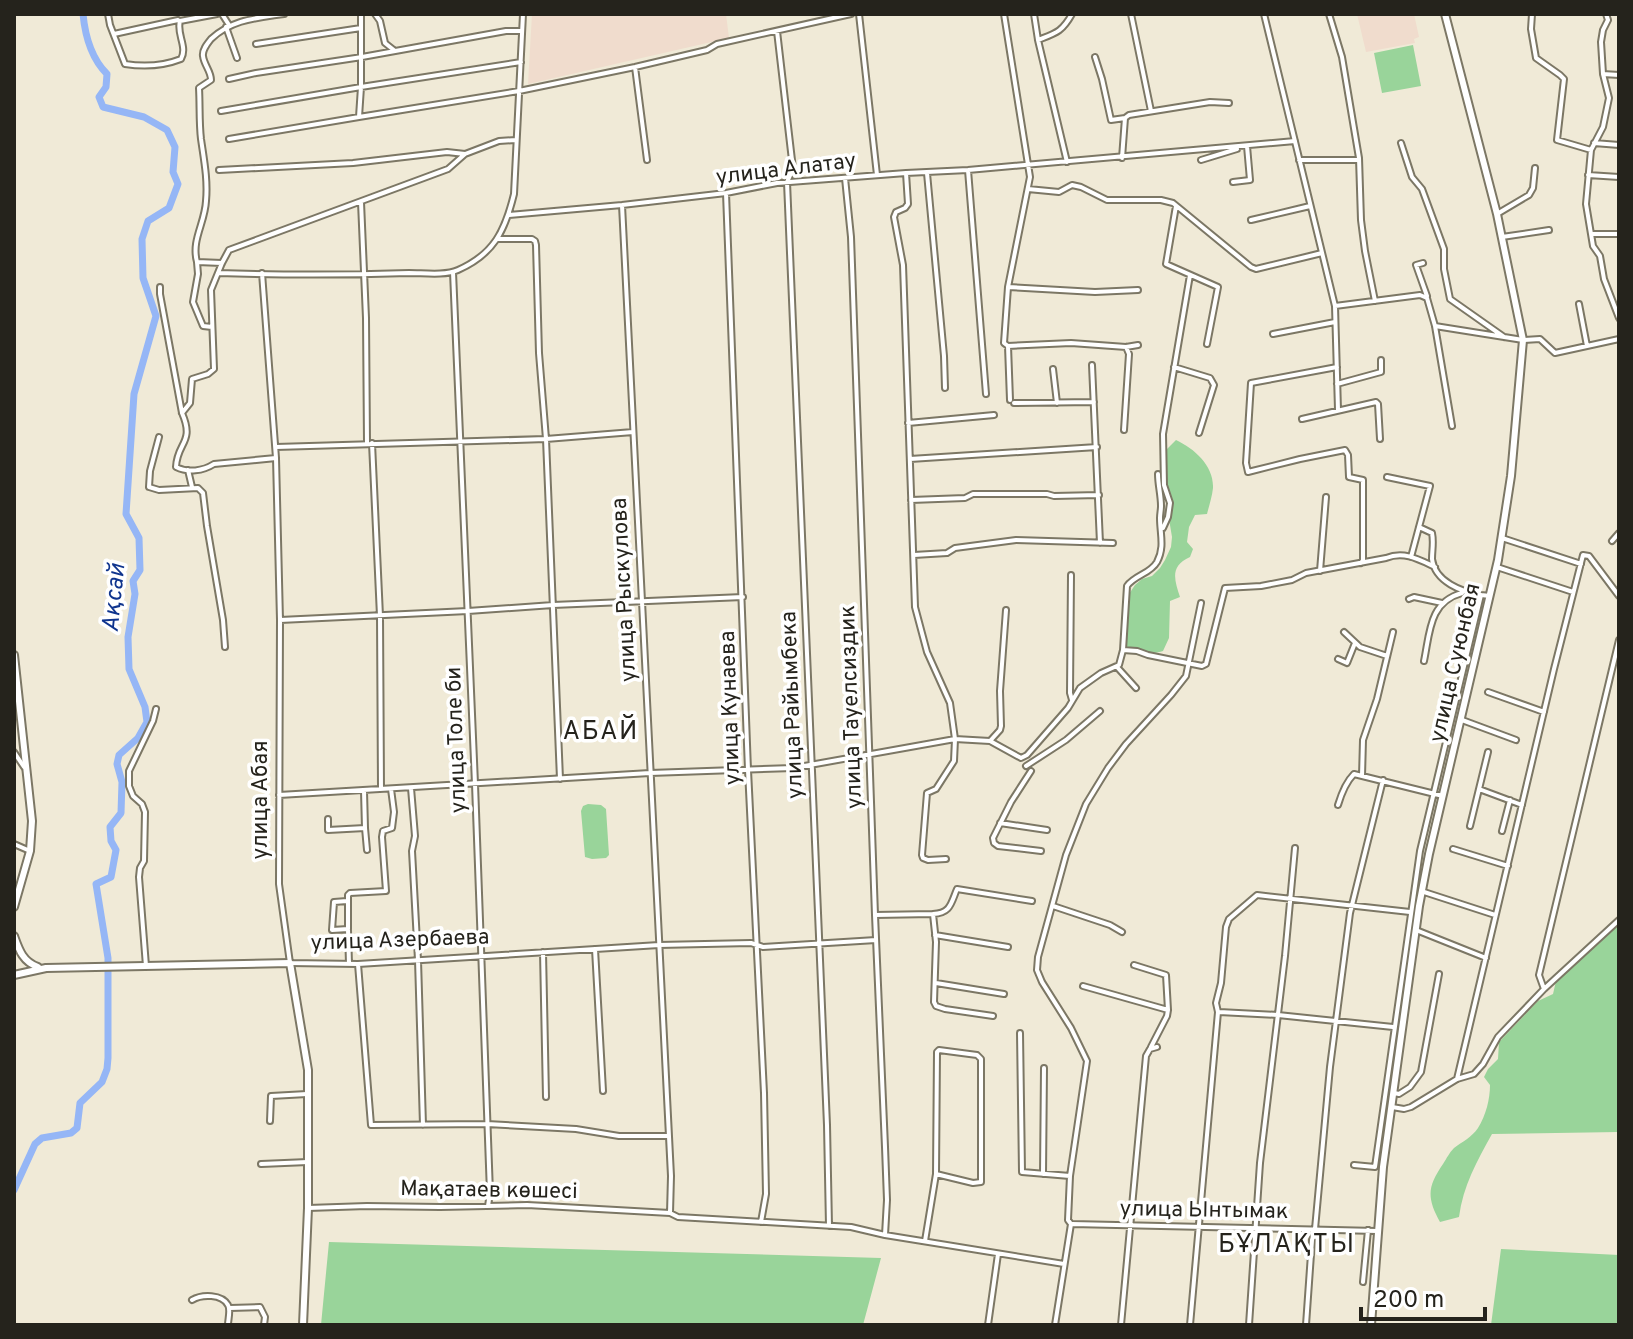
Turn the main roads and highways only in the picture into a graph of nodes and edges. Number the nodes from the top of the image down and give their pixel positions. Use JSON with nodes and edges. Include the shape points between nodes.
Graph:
{"nodes":[{"id":1,"x":1445,"y":14,"type":"edge"},
{"id":2,"x":14,"y":655,"type":"edge"},
{"id":3,"x":14,"y":907,"type":"edge"},
{"id":4,"x":14,"y":936,"type":"edge"},
{"id":5,"x":290,"y":963,"type":"joint"},
{"id":6,"x":46,"y":968,"type":"junction"},
{"id":7,"x":14,"y":975,"type":"edge"},
{"id":8,"x":303,"y":1325,"type":"edge"},
{"id":9,"x":1371,"y":1325,"type":"edge"}],
"edges":[{"from":1,"to":9,"type":"main road","name":"улица Суюнбая","via":[[1497,214],[1523,340],[1497,567],[1421,891],[1383,1167]]},
{"from":2,"to":3,"type":"main road","via":[[32,821],[30,851]]},
{"from":4,"to":6,"type":"main road","via":[[23,958]]},
{"from":5,"to":6,"type":"main road","name":"улица Азербаева"},
{"from":5,"to":8,"type":"main road","name":"улица Абая","via":[[308,1070]]},
{"from":6,"to":7,"type":"main road","name":"улица Азербаева"}]}
